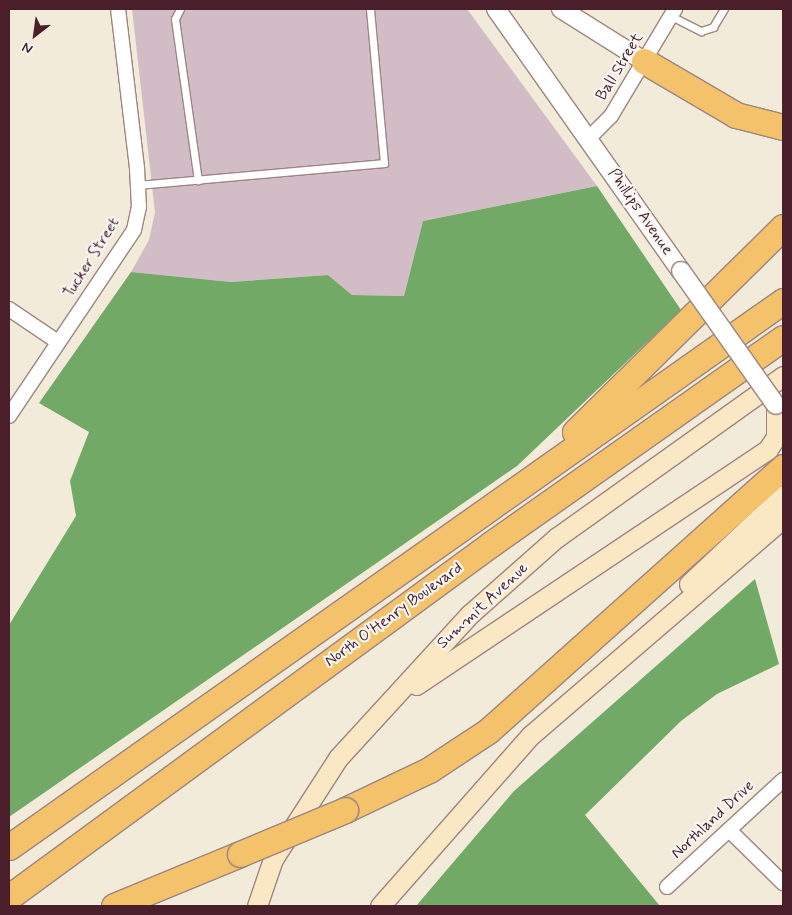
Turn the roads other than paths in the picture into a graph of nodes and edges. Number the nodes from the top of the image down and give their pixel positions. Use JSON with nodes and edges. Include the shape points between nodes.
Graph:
{"nodes":[{"id":1,"x":118,"y":9,"type":"edge"},
{"id":2,"x":180,"y":9,"type":"edge"},
{"id":3,"x":370,"y":9,"type":"edge"},
{"id":4,"x":496,"y":9,"type":"edge"},
{"id":5,"x":561,"y":9,"type":"edge"},
{"id":6,"x":723,"y":11,"type":"edge"},
{"id":7,"x":673,"y":12,"type":"edge"},
{"id":8,"x":644,"y":62,"type":"junction"},
{"id":9,"x":783,"y":127,"type":"edge"},
{"id":10,"x":588,"y":138,"type":"junction"},
{"id":11,"x":198,"y":180,"type":"junction"},
{"id":12,"x":138,"y":185,"type":"junction"},
{"id":13,"x":783,"y":227,"type":"edge"},
{"id":14,"x":783,"y":301,"type":"edge"},
{"id":15,"x":9,"y":309,"type":"edge"},
{"id":16,"x":783,"y":338,"type":"edge"},
{"id":17,"x":58,"y":342,"type":"junction"},
{"id":18,"x":783,"y":376,"type":"edge"},
{"id":19,"x":780,"y":410,"type":"edge"},
{"id":20,"x":9,"y":416,"type":"edge"},
{"id":21,"x":783,"y":468,"type":"edge"},
{"id":22,"x":516,"y":487,"type":"junction"},
{"id":23,"x":783,"y":495,"type":"edge"},
{"id":24,"x":783,"y":518,"type":"edge"},
{"id":25,"x":657,"y":627,"type":"junction"},
{"id":26,"x":368,"y":723,"type":"junction"},
{"id":27,"x":783,"y":780,"type":"edge"},
{"id":28,"x":729,"y":830,"type":"junction"},
{"id":29,"x":9,"y":847,"type":"edge"},
{"id":30,"x":783,"y":883,"type":"edge"},
{"id":31,"x":667,"y":887,"type":"dead end"},
{"id":32,"x":9,"y":896,"type":"edge"},
{"id":33,"x":114,"y":906,"type":"edge"},
{"id":34,"x":257,"y":906,"type":"edge"},
{"id":35,"x":380,"y":906,"type":"edge"}],
"edges":[{"from":1,"to":12,"type":"street","name":"Tucker Street"},
{"from":2,"to":11,"type":"lane","via":[[175,19]]},
{"from":3,"to":11,"type":"lane","via":[[384,163]]},
{"from":4,"to":10,"type":"street","name":"Phillips Avenue"},
{"from":5,"to":8,"type":"street"},
{"from":6,"to":7,"type":"lane","via":[[713,27],[701,32]]},
{"from":7,"to":8,"type":"street","name":"Ball Street"},
{"from":8,"to":9,"type":"highway","via":[[736,115]]},
{"from":8,"to":10,"type":"street","name":"Ball Street","via":[[611,116]]},
{"from":10,"to":19,"type":"street","name":"Phillips Avenue","bridge":true},
{"from":11,"to":12,"type":"lane"},
{"from":12,"to":17,"type":"street","name":"Tucker Street","via":[[134,230]]},
{"from":13,"to":22,"type":"highway"},
{"from":14,"to":22,"type":"highway","name":"North O'Henry Boulevard"},
{"from":15,"to":17,"type":"street"},
{"from":16,"to":32,"type":"highway","name":"North O'Henry Boulevard","via":[[491,544]]},
{"from":17,"to":20,"type":"street","name":"Tucker Street"},
{"from":18,"to":26,"type":"main road","name":"Summit Avenue","via":[[556,538],[470,614]]},
{"from":19,"to":26,"type":"main road","via":[[776,437],[768,449],[430,673]]},
{"from":21,"to":33,"type":"highway","bridge":true,"via":[[488,731],[429,770],[345,810]]},
{"from":22,"to":29,"type":"highway","name":"North O'Henry Boulevard"},
{"from":23,"to":25,"type":"main road","via":[[679,593]]},
{"from":24,"to":25,"type":"main road"},
{"from":25,"to":35,"type":"main road","via":[[531,735]]},
{"from":26,"to":34,"type":"main road","name":"Summit Avenue","via":[[338,758],[285,838]]},
{"from":27,"to":28,"type":"street","name":"Northland Drive"},
{"from":28,"to":30,"type":"street"},
{"from":28,"to":31,"type":"street","name":"Northland Drive"}]}
